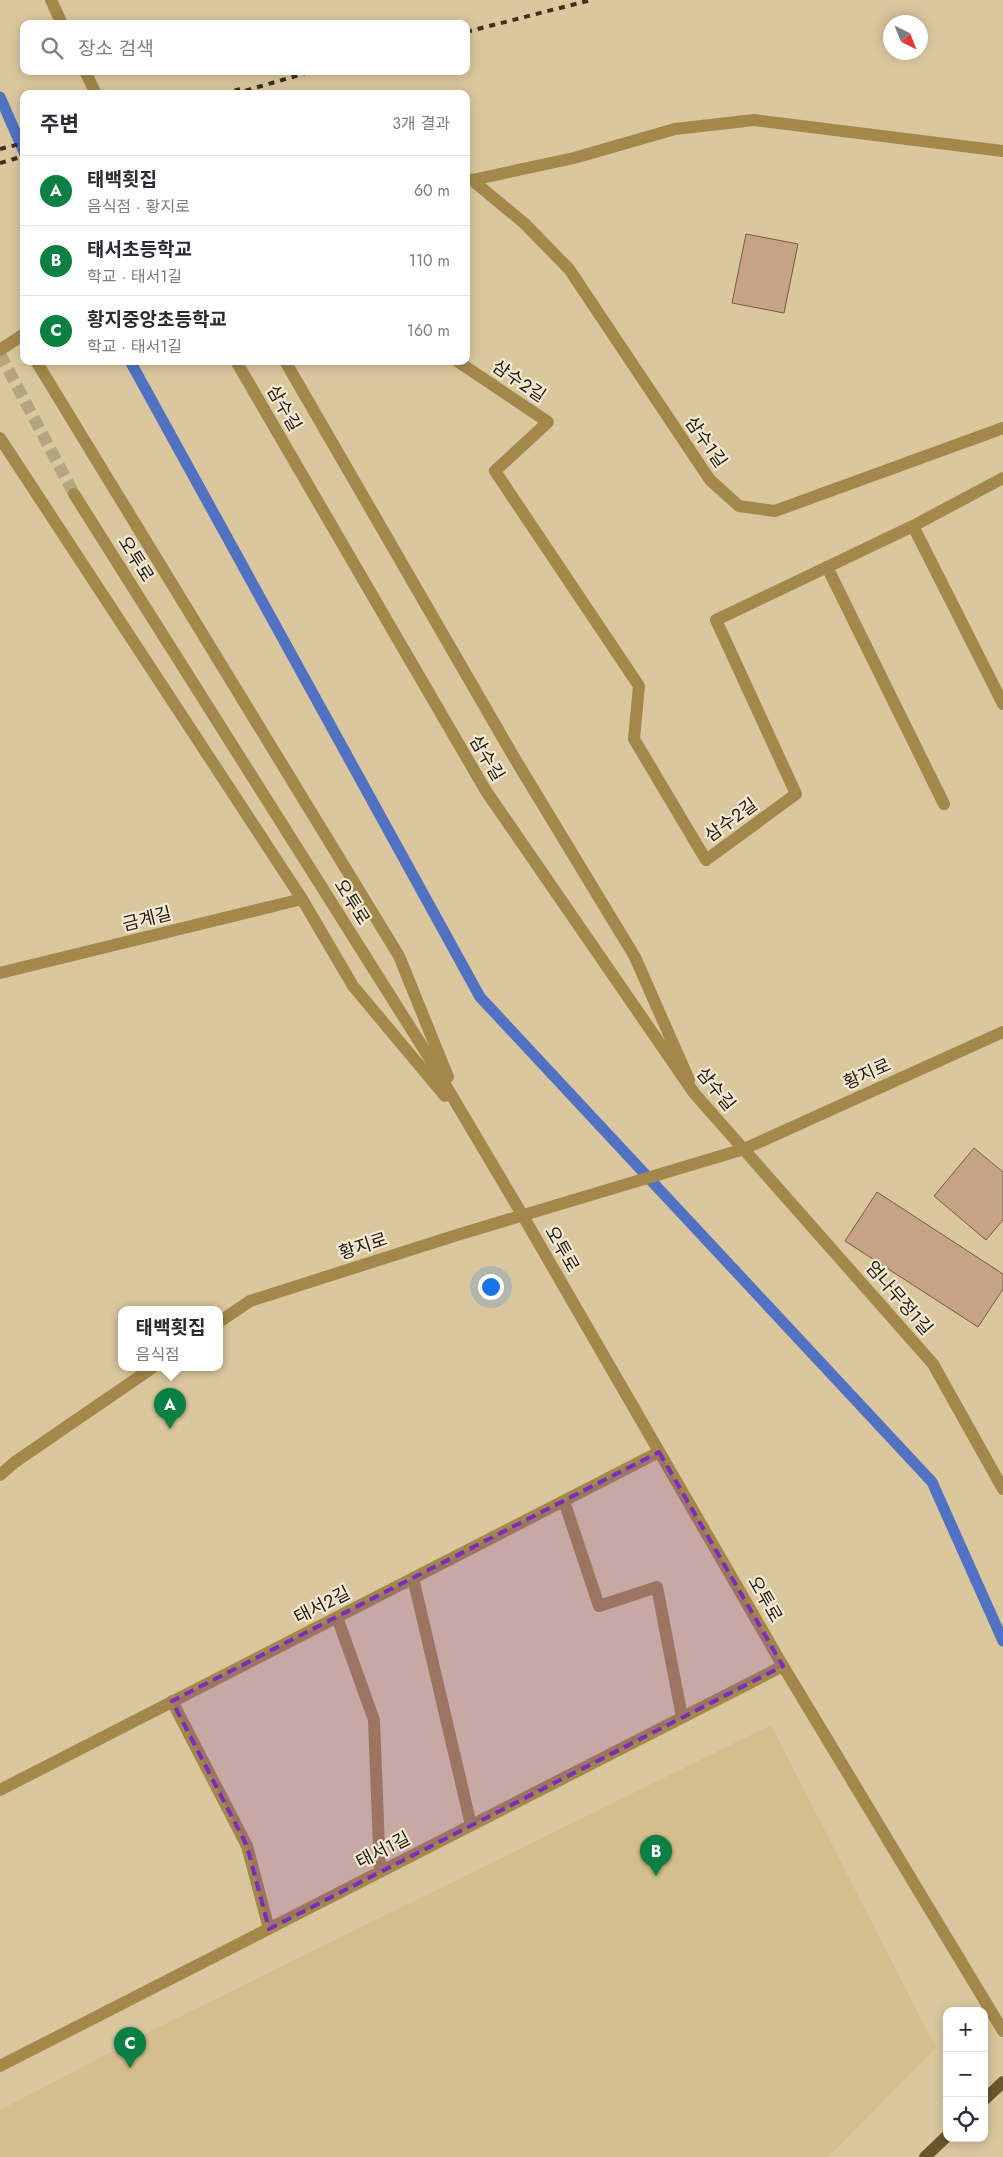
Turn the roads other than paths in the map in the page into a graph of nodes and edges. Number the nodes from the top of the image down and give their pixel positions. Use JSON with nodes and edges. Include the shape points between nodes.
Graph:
{"nodes":[{"id":1,"x":51,"y":0,"type":"edge"},
{"id":2,"x":60,"y":20,"type":"edge"},
{"id":3,"x":87,"y":75,"type":"edge"},
{"id":4,"x":94,"y":90,"type":"edge"},
{"id":5,"x":1003,"y":151,"type":"edge"},
{"id":6,"x":470,"y":180,"type":"edge"},
{"id":7,"x":470,"y":181,"type":"edge"},
{"id":8,"x":20,"y":339,"type":"edge"},
{"id":9,"x":0,"y":350,"type":"edge"},
{"id":10,"x":38,"y":365,"type":"edge"},
{"id":11,"x":238,"y":365,"type":"edge"},
{"id":12,"x":287,"y":365,"type":"edge"},
{"id":13,"x":463,"y":365,"type":"edge"},
{"id":14,"x":1003,"y":428,"type":"edge"},
{"id":15,"x":0,"y":438,"type":"edge"},
{"id":16,"x":1003,"y":478,"type":"edge"},
{"id":17,"x":74,"y":494,"type":"tunnel mouth"},
{"id":18,"x":913,"y":526,"type":"junction"},
{"id":19,"x":827,"y":567,"type":"junction"},
{"id":20,"x":1003,"y":704,"type":"edge"},
{"id":21,"x":944,"y":804,"type":"dead end"},
{"id":22,"x":302,"y":899,"type":"junction"},
{"id":23,"x":0,"y":973,"type":"edge"},
{"id":24,"x":1003,"y":1032,"type":"edge"},
{"id":25,"x":694,"y":1093,"type":"junction"},
{"id":26,"x":467,"y":1123,"type":"junction"},
{"id":27,"x":744,"y":1149,"type":"junction"},
{"id":28,"x":523,"y":1216,"type":"junction"},
{"id":29,"x":223,"y":1319,"type":"edge"},
{"id":30,"x":148,"y":1371,"type":"edge"},
{"id":31,"x":659,"y":1452,"type":"junction"},
{"id":32,"x":0,"y":1475,"type":"edge"},
{"id":33,"x":1003,"y":1489,"type":"edge"},
{"id":34,"x":564,"y":1501,"type":"junction"},
{"id":35,"x":413,"y":1578,"type":"junction"},
{"id":36,"x":337,"y":1617,"type":"junction"},
{"id":37,"x":783,"y":1666,"type":"junction"},
{"id":38,"x":172,"y":1701,"type":"junction"},
{"id":39,"x":682,"y":1717,"type":"junction"},
{"id":40,"x":0,"y":1790,"type":"edge"},
{"id":41,"x":471,"y":1825,"type":"junction"},
{"id":42,"x":380,"y":1872,"type":"junction"},
{"id":43,"x":269,"y":1929,"type":"junction"},
{"id":44,"x":1003,"y":2031,"type":"edge"},
{"id":45,"x":0,"y":2066,"type":"edge"},
{"id":46,"x":1003,"y":2082,"type":"edge"},
{"id":47,"x":987,"y":2097,"type":"edge"},
{"id":48,"x":943,"y":2140,"type":"edge"},
{"id":49,"x":925,"y":2157,"type":"edge"}],
"edges":[{"from":1,"to":2,"type":"street"},
{"from":3,"to":4,"type":"street"},
{"from":5,"to":6,"type":"street","name":"삼수1길","via":[[754,120],[675,129],[574,158]]},
{"from":7,"to":14,"type":"street","name":"삼수1길","via":[[524,223],[569,269],[710,480],[739,506],[776,511]]},
{"from":8,"to":9,"type":"street"},
{"from":10,"to":26,"type":"street","via":[[399,956]]},
{"from":11,"to":25,"type":"street","name":"삼수길","via":[[486,791]]},
{"from":12,"to":25,"type":"street","via":[[515,759],[635,957]]},
{"from":13,"to":19,"type":"street","name":"삼수2길","via":[[548,422],[495,471],[639,686],[634,739],[706,860],[796,794],[716,620]]},
{"from":15,"to":22,"type":"street"},
{"from":16,"to":18,"type":"street","name":"삼수2길"},
{"from":17,"to":26,"type":"street","name":"오투로","via":[[427,1054]]},
{"from":18,"to":19,"type":"street","name":"삼수2길"},
{"from":18,"to":20,"type":"street"},
{"from":19,"to":21,"type":"street"},
{"from":22,"to":23,"type":"street","name":"금계길"},
{"from":22,"to":26,"type":"street","via":[[353,986]]},
{"from":24,"to":27,"type":"street","name":"황지로"},
{"from":25,"to":27,"type":"street","name":"삼수길"},
{"from":26,"to":28,"type":"street","name":"오투로"},
{"from":27,"to":28,"type":"street","name":"황지로"},
{"from":27,"to":33,"type":"street","name":"엄나무정1길","via":[[933,1364]]},
{"from":28,"to":29,"type":"street","name":"황지로","via":[[250,1301]]},
{"from":28,"to":31,"type":"street","name":"오투로"},
{"from":30,"to":32,"type":"street","via":[[14,1462]]},
{"from":31,"to":34,"type":"street","name":"태서2길"},
{"from":31,"to":37,"type":"street","name":"오투로"},
{"from":34,"to":35,"type":"street","name":"태서2길"},
{"from":34,"to":39,"type":"street","via":[[599,1606],[657,1587]]},
{"from":35,"to":36,"type":"street","name":"태서2길"},
{"from":35,"to":41,"type":"street"},
{"from":36,"to":38,"type":"street","name":"태서2길"},
{"from":36,"to":42,"type":"street","via":[[374,1720]]},
{"from":37,"to":39,"type":"street","name":"태서1길"},
{"from":37,"to":44,"type":"street","name":"오투로"},
{"from":38,"to":40,"type":"street","name":"태서2길"},
{"from":38,"to":43,"type":"street","via":[[247,1846]]},
{"from":39,"to":41,"type":"street","name":"태서1길"},
{"from":41,"to":42,"type":"street","name":"태서1길"},
{"from":42,"to":43,"type":"street","name":"태서1길"},
{"from":43,"to":45,"type":"street","name":"태서1길"},
{"from":46,"to":47,"type":"main road"},
{"from":48,"to":49,"type":"main road"}]}
